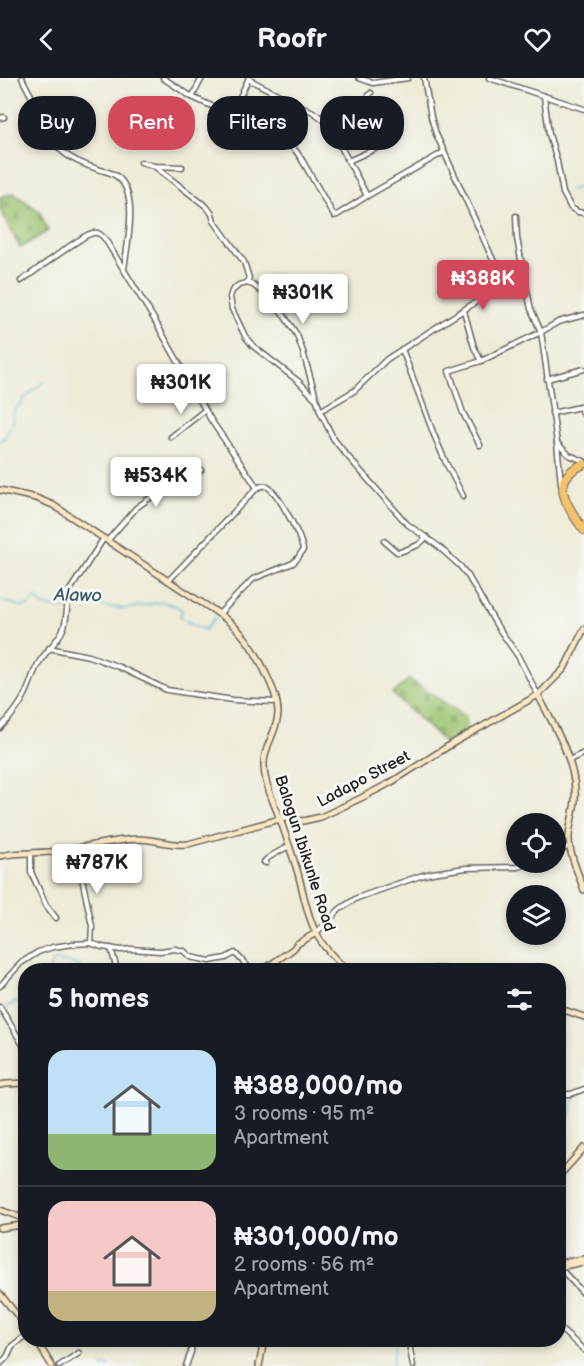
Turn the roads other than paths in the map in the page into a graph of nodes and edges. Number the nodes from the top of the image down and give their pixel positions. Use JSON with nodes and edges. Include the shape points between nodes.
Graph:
{"nodes":[{"id":1,"x":22,"y":78,"type":"edge"},
{"id":2,"x":163,"y":78,"type":"edge"},
{"id":3,"x":202,"y":78,"type":"edge"},
{"id":4,"x":359,"y":78,"type":"edge"},
{"id":5,"x":408,"y":78,"type":"edge"},
{"id":6,"x":424,"y":78,"type":"edge"},
{"id":7,"x":489,"y":78,"type":"edge"},
{"id":8,"x":248,"y":79,"type":"edge"},
{"id":9,"x":372,"y":93,"type":"dead end"},
{"id":10,"x":190,"y":96,"type":"edge"},
{"id":11,"x":193,"y":96,"type":"edge"},
{"id":12,"x":240,"y":96,"type":"edge"},
{"id":13,"x":369,"y":96,"type":"edge"},
{"id":14,"x":544,"y":96,"type":"junction"},
{"id":15,"x":584,"y":109,"type":"edge"},
{"id":16,"x":320,"y":117,"type":"edge"},
{"id":17,"x":295,"y":150,"type":"edge"},
{"id":18,"x":342,"y":150,"type":"edge"},
{"id":19,"x":373,"y":150,"type":"edge"},
{"id":20,"x":444,"y":152,"type":"junction"},
{"id":21,"x":348,"y":161,"type":"junction"},
{"id":22,"x":141,"y":162,"type":"dead end"},
{"id":23,"x":154,"y":166,"type":"junction"},
{"id":24,"x":182,"y":167,"type":"dead end"},
{"id":25,"x":367,"y":196,"type":"junction"},
{"id":26,"x":584,"y":213,"type":"edge"},
{"id":27,"x":516,"y":216,"type":"dead end"},
{"id":28,"x":124,"y":269,"type":"junction"},
{"id":29,"x":21,"y":281,"type":"dead end"},
{"id":30,"x":525,"y":282,"type":"junction"},
{"id":31,"x":247,"y":283,"type":"junction"},
{"id":32,"x":504,"y":284,"type":"junction"},
{"id":33,"x":464,"y":310,"type":"junction"},
{"id":34,"x":584,"y":315,"type":"edge"},
{"id":35,"x":541,"y":332,"type":"junction"},
{"id":36,"x":402,"y":349,"type":"junction"},
{"id":37,"x":481,"y":361,"type":"junction"},
{"id":38,"x":584,"y":369,"type":"edge"},
{"id":39,"x":547,"y":379,"type":"junction"},
{"id":40,"x":315,"y":398,"type":"junction"},
{"id":41,"x":205,"y":410,"type":"junction"},
{"id":42,"x":320,"y":411,"type":"junction"},
{"id":43,"x":552,"y":412,"type":"junction"},
{"id":44,"x":584,"y":415,"type":"edge"},
{"id":45,"x":171,"y":437,"type":"dead end"},
{"id":46,"x":557,"y":442,"type":"junction"},
{"id":47,"x":480,"y":445,"type":"dead end"},
{"id":48,"x":584,"y":462,"type":"edge"},
{"id":49,"x":584,"y":468,"type":"edge"},
{"id":50,"x":201,"y":470,"type":"dead end"},
{"id":51,"x":257,"y":488,"type":"junction"},
{"id":52,"x":0,"y":490,"type":"edge"},
{"id":53,"x":563,"y":491,"type":"junction"},
{"id":54,"x":463,"y":496,"type":"dead end"},
{"id":55,"x":584,"y":524,"type":"edge"},
{"id":56,"x":584,"y":530,"type":"edge"},
{"id":57,"x":427,"y":537,"type":"junction"},
{"id":58,"x":106,"y":539,"type":"junction"},
{"id":59,"x":384,"y":541,"type":"dead end"},
{"id":60,"x":169,"y":580,"type":"junction"},
{"id":61,"x":220,"y":613,"type":"junction"},
{"id":62,"x":584,"y":629,"type":"edge"},
{"id":63,"x":49,"y":648,"type":"junction"},
{"id":64,"x":538,"y":695,"type":"junction"},
{"id":65,"x":277,"y":702,"type":"junction"},
{"id":66,"x":0,"y":728,"type":"edge"},
{"id":67,"x":584,"y":753,"type":"edge"},
{"id":68,"x":569,"y":760,"type":"junction"},
{"id":69,"x":280,"y":819,"type":"junction"},
{"id":70,"x":289,"y":846,"type":"junction"},
{"id":71,"x":570,"y":846,"type":"junction"},
{"id":72,"x":78,"y":848,"type":"junction"},
{"id":73,"x":566,"y":848,"type":"edge"},
{"id":74,"x":31,"y":853,"type":"junction"},
{"id":75,"x":0,"y":856,"type":"edge"},
{"id":76,"x":266,"y":863,"type":"dead end"},
{"id":77,"x":506,"y":867,"type":"edge"},
{"id":78,"x":584,"y":890,"type":"edge"},
{"id":79,"x":56,"y":918,"type":"dead end"},
{"id":80,"x":316,"y":933,"type":"junction"},
{"id":81,"x":91,"y":943,"type":"junction"},
{"id":82,"x":111,"y":948,"type":"junction"},
{"id":83,"x":21,"y":963,"type":"edge"},
{"id":84,"x":115,"y":963,"type":"edge"},
{"id":85,"x":244,"y":963,"type":"edge"},
{"id":86,"x":273,"y":963,"type":"edge"},
{"id":87,"x":340,"y":963,"type":"edge"},
{"id":88,"x":18,"y":966,"type":"edge"},
{"id":89,"x":0,"y":986,"type":"edge"},
{"id":90,"x":1,"y":1009,"type":"edge"},
{"id":91,"x":566,"y":1011,"type":"edge"},
{"id":92,"x":584,"y":1017,"type":"edge"},
{"id":93,"x":17,"y":1035,"type":"edge"},
{"id":94,"x":18,"y":1084,"type":"edge"},
{"id":95,"x":0,"y":1085,"type":"edge"},
{"id":96,"x":584,"y":1089,"type":"edge"},
{"id":97,"x":566,"y":1094,"type":"edge"},
{"id":98,"x":584,"y":1148,"type":"edge"},
{"id":99,"x":566,"y":1168,"type":"edge"},
{"id":100,"x":0,"y":1210,"type":"edge"},
{"id":101,"x":18,"y":1219,"type":"edge"},
{"id":102,"x":18,"y":1224,"type":"edge"},
{"id":103,"x":0,"y":1228,"type":"edge"},
{"id":104,"x":584,"y":1261,"type":"edge"},
{"id":105,"x":566,"y":1264,"type":"edge"},
{"id":106,"x":566,"y":1275,"type":"edge"},
{"id":107,"x":0,"y":1294,"type":"edge"},
{"id":108,"x":584,"y":1294,"type":"edge"},
{"id":109,"x":18,"y":1316,"type":"edge"},
{"id":110,"x":566,"y":1334,"type":"edge"},
{"id":111,"x":18,"y":1341,"type":"edge"},
{"id":112,"x":40,"y":1347,"type":"edge"},
{"id":113,"x":191,"y":1347,"type":"edge"},
{"id":114,"x":263,"y":1347,"type":"edge"},
{"id":115,"x":410,"y":1347,"type":"edge"},
{"id":116,"x":584,"y":1350,"type":"edge"},
{"id":117,"x":79,"y":1353,"type":"dead end"},
{"id":118,"x":0,"y":1364,"type":"edge"},
{"id":119,"x":52,"y":1366,"type":"edge"},
{"id":120,"x":59,"y":1366,"type":"edge"},
{"id":121,"x":186,"y":1366,"type":"edge"},
{"id":122,"x":259,"y":1366,"type":"edge"},
{"id":123,"x":413,"y":1366,"type":"edge"}],
"edges":[{"from":1,"to":28,"type":"street","via":[[59,148],[86,165],[114,174],[123,183],[130,204]]},
{"from":2,"to":10,"type":"street"},
{"from":3,"to":11,"type":"street"},
{"from":4,"to":5,"type":"street","via":[[373,83]]},
{"from":6,"to":20,"type":"street","via":[[433,125]]},
{"from":7,"to":14,"type":"street"},
{"from":8,"to":12,"type":"street"},
{"from":8,"to":16,"type":"street"},
{"from":9,"to":13,"type":"street"},
{"from":14,"to":15,"type":"street"},
{"from":14,"to":26,"type":"street","via":[[563,193],[571,208]]},
{"from":17,"to":25,"type":"street","via":[[334,216]]},
{"from":18,"to":21,"type":"street"},
{"from":19,"to":21,"type":"street"},
{"from":20,"to":25,"type":"street"},
{"from":20,"to":32,"type":"street"},
{"from":21,"to":25,"type":"street"},
{"from":22,"to":23,"type":"street"},
{"from":23,"to":24,"type":"street"},
{"from":23,"to":31,"type":"street","via":[[207,207],[244,262]]},
{"from":27,"to":30,"type":"street"},
{"from":28,"to":29,"type":"street","via":[[96,232]]},
{"from":28,"to":41,"type":"street"},
{"from":30,"to":32,"type":"street"},
{"from":30,"to":35,"type":"street"},
{"from":31,"to":40,"type":"street","via":[[274,303],[293,329]]},
{"from":31,"to":40,"type":"street","via":[[239,285],[230,297],[245,336]]},
{"from":32,"to":33,"type":"street"},
{"from":33,"to":36,"type":"street"},
{"from":33,"to":37,"type":"street"},
{"from":34,"to":35,"type":"street","via":[[558,322]]},
{"from":35,"to":37,"type":"street"},
{"from":35,"to":39,"type":"street"},
{"from":36,"to":42,"type":"street","via":[[354,391]]},
{"from":36,"to":54,"type":"street","via":[[434,435]]},
{"from":37,"to":47,"type":"street","via":[[449,372],[463,413]]},
{"from":38,"to":39,"type":"street"},
{"from":39,"to":43,"type":"street"},
{"from":40,"to":42,"type":"street"},
{"from":41,"to":45,"type":"street"},
{"from":41,"to":51,"type":"street"},
{"from":42,"to":57,"type":"street","via":[[344,452],[407,524]]},
{"from":43,"to":44,"type":"street","via":[[580,407]]},
{"from":43,"to":46,"type":"street"},
{"from":46,"to":48,"type":"street","via":[[569,455]]},
{"from":46,"to":53,"type":"street"},
{"from":48,"to":53,"type":"highway","via":[[566,478]]},
{"from":49,"to":55,"type":"highway","via":[[570,480],[568,492]]},
{"from":50,"to":58,"type":"street","via":[[136,508]]},
{"from":51,"to":60,"type":"street"},
{"from":51,"to":61,"type":"street","via":[[266,486],[277,495],[303,550],[293,563],[253,579]]},
{"from":52,"to":58,"type":"main road","name":"Balogun Ibikunle Road","via":[[45,501]]},
{"from":53,"to":56,"type":"highway","via":[[568,507]]},
{"from":57,"to":59,"type":"street","via":[[400,552]]},
{"from":57,"to":64,"type":"street","via":[[468,576]]},
{"from":58,"to":60,"type":"main road","name":"Balogun Ibikunle Road"},
{"from":58,"to":63,"type":"street","via":[[70,590],[64,626]]},
{"from":60,"to":61,"type":"main road","name":"Balogun Ibikunle Road"},
{"from":61,"to":65,"type":"main road","name":"Balogun Ibikunle Road","via":[[256,653]]},
{"from":62,"to":64,"type":"main road","name":"Ladapo Street","via":[[564,669]]},
{"from":63,"to":65,"type":"street","via":[[89,656],[166,690]]},
{"from":63,"to":66,"type":"street","via":[[34,670],[18,708]]},
{"from":64,"to":68,"type":"main road"},
{"from":64,"to":69,"type":"main road","name":"Ladapo Street","via":[[361,798],[321,817]]},
{"from":65,"to":69,"type":"main road","name":"Balogun Ibikunle Road","via":[[277,722],[264,763]]},
{"from":67,"to":68,"type":"street"},
{"from":68,"to":71,"type":"main road","via":[[576,792]]},
{"from":69,"to":70,"type":"main road","name":"Balogun Ibikunle Road"},
{"from":69,"to":72,"type":"main road","name":"Ladapo Street","via":[[188,844],[134,839]]},
{"from":70,"to":76,"type":"street","via":[[267,857]]},
{"from":70,"to":80,"type":"main road","name":"Balogun Ibikunle Road"},
{"from":71,"to":73,"type":"street"},
{"from":71,"to":78,"type":"main road"},
{"from":72,"to":74,"type":"main road","name":"Ladapo Street"},
{"from":72,"to":81,"type":"street","via":[[91,920]]},
{"from":74,"to":75,"type":"main road","name":"Ladapo Street"},
{"from":74,"to":79,"type":"street","via":[[31,872],[45,905]]},
{"from":77,"to":80,"type":"street","via":[[466,868],[420,876],[357,898]]},
{"from":80,"to":86,"type":"main road"},
{"from":80,"to":87,"type":"main road","name":"Balogun Ibikunle Road"},
{"from":81,"to":82,"type":"street"},
{"from":81,"to":83,"type":"street","via":[[53,947]]},
{"from":82,"to":84,"type":"street"},
{"from":82,"to":85,"type":"street","via":[[175,949],[210,962],[235,953]]},
{"from":88,"to":89,"type":"street"},
{"from":90,"to":93,"type":"street"},
{"from":91,"to":92,"type":"main road"},
{"from":94,"to":95,"type":"main road"},
{"from":96,"to":97,"type":"street"},
{"from":98,"to":99,"type":"main road"},
{"from":100,"to":101,"type":"main road"},
{"from":102,"to":103,"type":"main road"},
{"from":104,"to":105,"type":"main road"},
{"from":106,"to":108,"type":"street"},
{"from":107,"to":109,"type":"main road"},
{"from":110,"to":116,"type":"street"},
{"from":111,"to":118,"type":"street"},
{"from":112,"to":119,"type":"main road"},
{"from":113,"to":121,"type":"street"},
{"from":114,"to":122,"type":"main road"},
{"from":115,"to":123,"type":"street"},
{"from":117,"to":120,"type":"street"}]}
